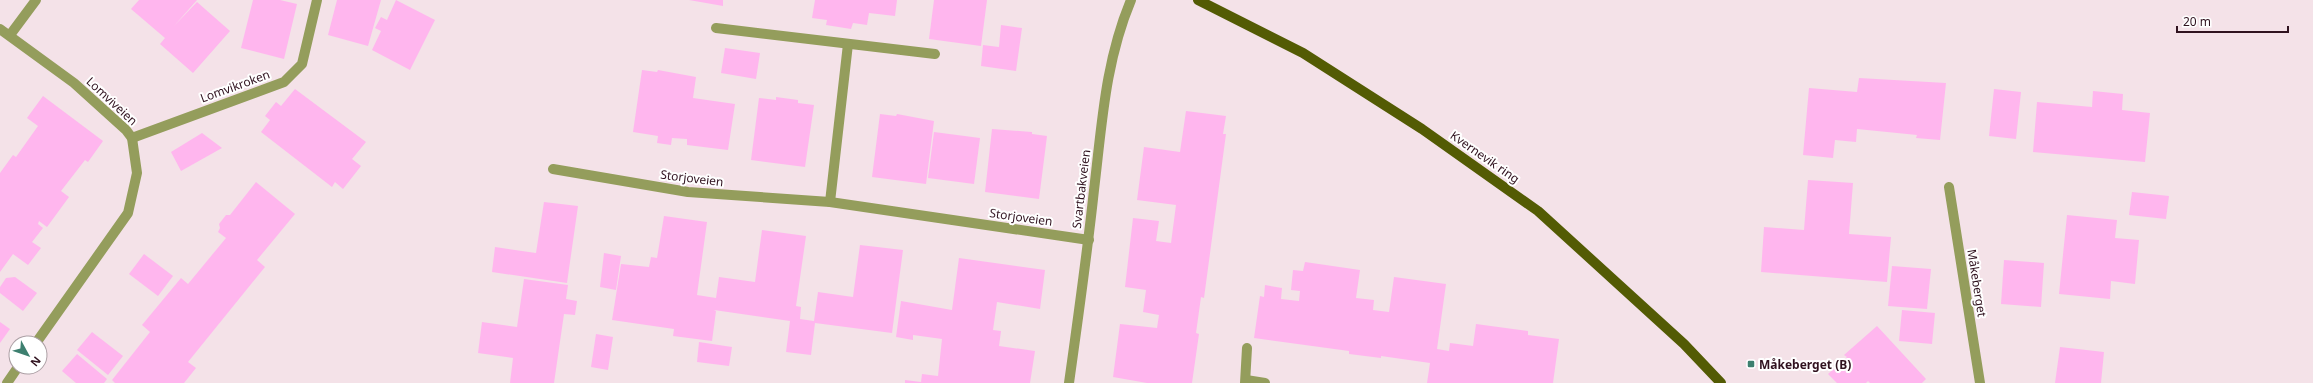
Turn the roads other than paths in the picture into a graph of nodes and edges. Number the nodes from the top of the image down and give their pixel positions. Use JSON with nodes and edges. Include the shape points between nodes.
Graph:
{"nodes":[{"id":1,"x":36,"y":0,"type":"edge"},
{"id":2,"x":317,"y":0,"type":"edge"},
{"id":3,"x":1131,"y":0,"type":"edge"},
{"id":4,"x":1198,"y":0,"type":"edge"},
{"id":5,"x":0,"y":28,"type":"edge"},
{"id":6,"x":716,"y":28,"type":"dead end"},
{"id":7,"x":10,"y":35,"type":"junction"},
{"id":8,"x":848,"y":44,"type":"junction"},
{"id":9,"x":935,"y":54,"type":"dead end"},
{"id":10,"x":132,"y":138,"type":"junction"},
{"id":11,"x":553,"y":169,"type":"dead end"},
{"id":12,"x":1949,"y":187,"type":"dead end"},
{"id":13,"x":830,"y":202,"type":"junction"},
{"id":14,"x":1089,"y":240,"type":"junction"},
{"id":15,"x":42,"y":335,"type":"edge"},
{"id":16,"x":1246,"y":348,"type":"dead end"},
{"id":17,"x":1245,"y":382,"type":"edge"},
{"id":18,"x":1069,"y":383,"type":"edge"},
{"id":19,"x":1266,"y":383,"type":"edge"},
{"id":20,"x":1721,"y":383,"type":"edge"},
{"id":21,"x":1980,"y":383,"type":"edge"}],
"edges":[{"from":1,"to":7,"type":"street"},
{"from":2,"to":10,"type":"street","name":"Lomvikroken","via":[[302,64],[284,82]]},
{"from":3,"to":14,"type":"street","name":"Svartbakveien","via":[[1119,28],[1107,77]]},
{"from":4,"to":20,"type":"main road","name":"Kvernevik ring","via":[[1303,53],[1422,129],[1532,206],[1684,344]]},
{"from":5,"to":7,"type":"street","name":"Lomviveien"},
{"from":6,"to":8,"type":"street"},
{"from":7,"to":10,"type":"street","name":"Lomviveien","via":[[74,83]]},
{"from":8,"to":9,"type":"street"},
{"from":8,"to":13,"type":"street"},
{"from":10,"to":15,"type":"street","name":"Lomviveien","via":[[137,173],[128,213]]},
{"from":11,"to":13,"type":"street","name":"Storjoveien","via":[[688,192]]},
{"from":12,"to":21,"type":"street","name":"Måkeberget"},
{"from":13,"to":14,"type":"street","name":"Storjoveien"},
{"from":14,"to":18,"type":"street","name":"Svartbakveien"},
{"from":16,"to":17,"type":"street"},
{"from":17,"to":19,"type":"street"}]}
